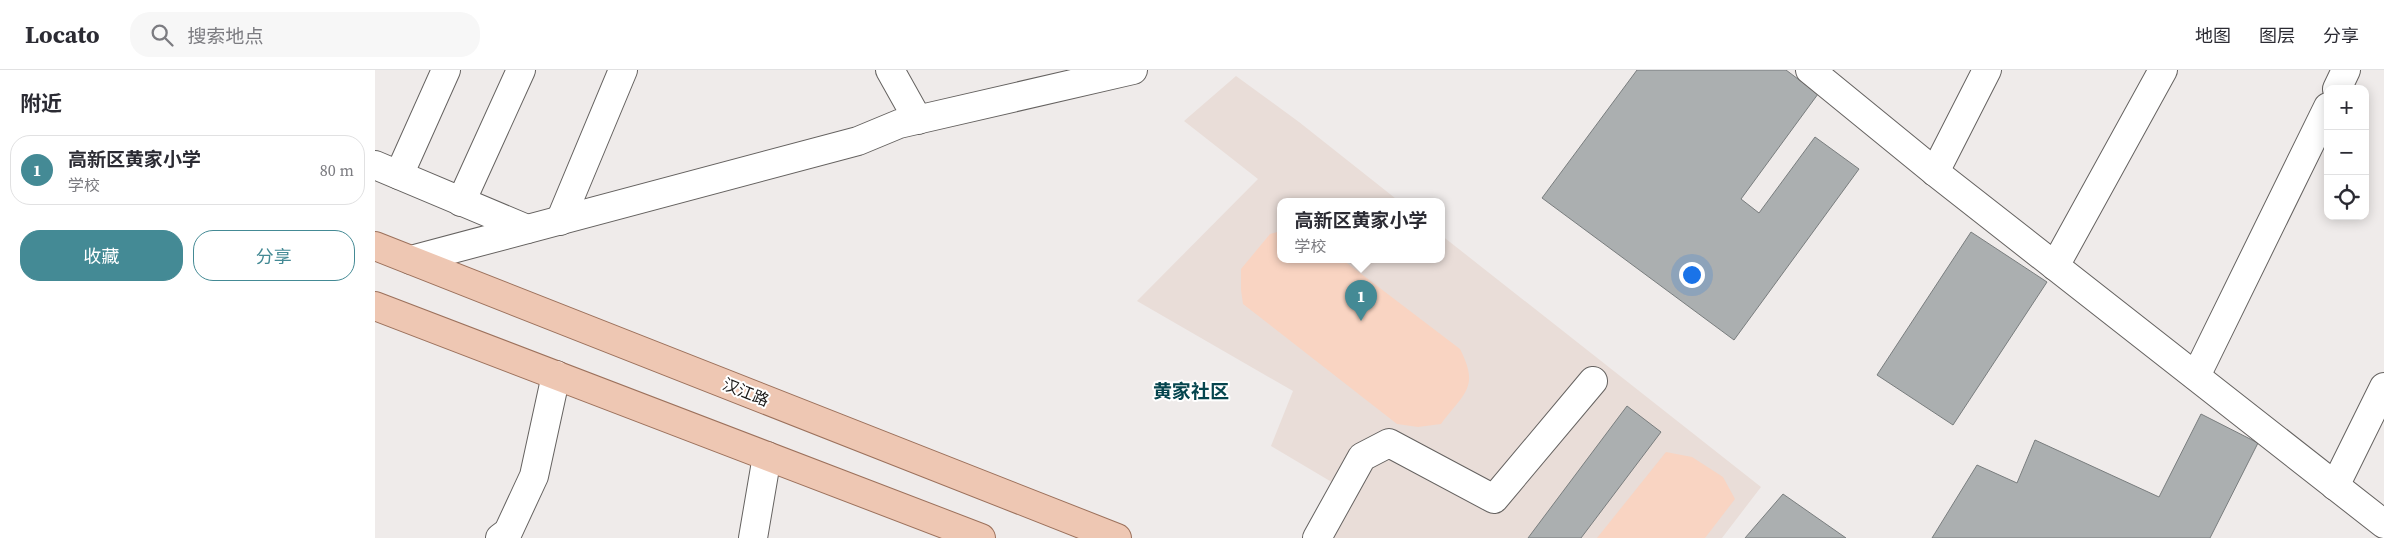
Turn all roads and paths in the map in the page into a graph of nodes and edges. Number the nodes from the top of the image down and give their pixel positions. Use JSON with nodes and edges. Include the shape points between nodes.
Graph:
{"nodes":[{"id":1,"x":446,"y":70,"type":"edge"},
{"id":2,"x":521,"y":70,"type":"edge"},
{"id":3,"x":623,"y":70,"type":"edge"},
{"id":4,"x":890,"y":70,"type":"edge"},
{"id":5,"x":1133,"y":70,"type":"edge"},
{"id":6,"x":1809,"y":70,"type":"edge"},
{"id":7,"x":1987,"y":70,"type":"edge"},
{"id":8,"x":2163,"y":70,"type":"edge"},
{"id":9,"x":2346,"y":70,"type":"edge"},
{"id":10,"x":2339,"y":85,"type":"edge"},
{"id":11,"x":2324,"y":115,"type":"edge"},
{"id":12,"x":917,"y":120,"type":"junction"},
{"id":13,"x":387,"y":170,"type":"edge"},
{"id":14,"x":1935,"y":172,"type":"junction"},
{"id":15,"x":461,"y":202,"type":"junction"},
{"id":16,"x":560,"y":221,"type":"junction"},
{"id":17,"x":527,"y":229,"type":"junction"},
{"id":18,"x":375,"y":246,"type":"edge"},
{"id":19,"x":411,"y":260,"type":"junction"},
{"id":20,"x":2055,"y":266,"type":"junction"},
{"id":21,"x":375,"y":306,"type":"edge"},
{"id":22,"x":556,"y":375,"type":"junction"},
{"id":23,"x":2195,"y":376,"type":"junction"},
{"id":24,"x":1593,"y":381,"type":"dead end"},
{"id":25,"x":2384,"y":387,"type":"edge"},
{"id":26,"x":767,"y":456,"type":"junction"},
{"id":27,"x":2335,"y":486,"type":"junction"},
{"id":28,"x":2384,"y":524,"type":"edge"},
{"id":29,"x":500,"y":538,"type":"edge"},
{"id":30,"x":753,"y":538,"type":"edge"},
{"id":31,"x":981,"y":538,"type":"edge"},
{"id":32,"x":1117,"y":538,"type":"edge"},
{"id":33,"x":1317,"y":538,"type":"edge"}],
"edges":[{"from":1,"to":13,"type":"street"},
{"from":2,"to":15,"type":"street"},
{"from":3,"to":16,"type":"street"},
{"from":4,"to":12,"type":"street"},
{"from":5,"to":12,"type":"street"},
{"from":6,"to":14,"type":"street"},
{"from":7,"to":14,"type":"street"},
{"from":8,"to":20,"type":"street"},
{"from":9,"to":10,"type":"street"},
{"from":11,"to":23,"type":"street"},
{"from":12,"to":16,"type":"street","via":[[858,141]]},
{"from":13,"to":15,"type":"street"},
{"from":14,"to":20,"type":"street"},
{"from":15,"to":17,"type":"street"},
{"from":16,"to":17,"type":"street"},
{"from":17,"to":19,"type":"street"},
{"from":18,"to":19,"type":"main road","name":"汉江路"},
{"from":19,"to":32,"type":"main road","name":"汉江路"},
{"from":20,"to":23,"type":"street"},
{"from":21,"to":22,"type":"main road"},
{"from":22,"to":26,"type":"main road"},
{"from":22,"to":29,"type":"street","via":[[534,476],[508,532]]},
{"from":23,"to":27,"type":"street"},
{"from":24,"to":33,"type":"street","via":[[1494,499],[1389,443],[1362,457]]},
{"from":25,"to":27,"type":"street"},
{"from":26,"to":30,"type":"street"},
{"from":26,"to":31,"type":"main road"},
{"from":27,"to":28,"type":"street"}]}
